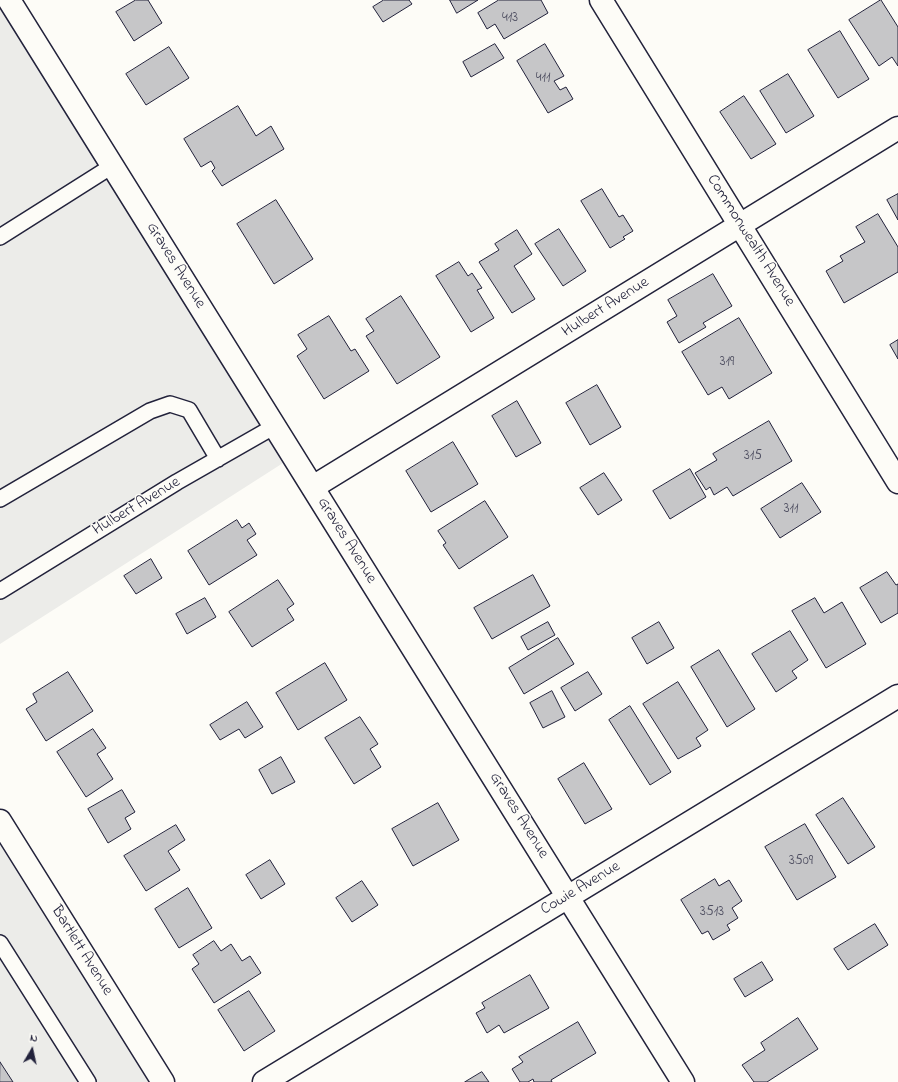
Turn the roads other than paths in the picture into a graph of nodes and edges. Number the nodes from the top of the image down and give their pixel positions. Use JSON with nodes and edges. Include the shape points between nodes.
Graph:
{"nodes":[{"id":1,"x":9,"y":0,"type":"edge"},
{"id":2,"x":601,"y":0,"type":"edge"},
{"id":3,"x":898,"y":128,"type":"edge"},
{"id":4,"x":112,"y":166,"type":"junction"},
{"id":5,"x":740,"y":226,"type":"junction"},
{"id":6,"x":0,"y":237,"type":"edge"},
{"id":7,"x":275,"y":426,"type":"junction"},
{"id":8,"x":218,"y":459,"type":"junction"},
{"id":9,"x":898,"y":482,"type":"edge"},
{"id":10,"x":313,"y":488,"type":"junction"},
{"id":11,"x":0,"y":499,"type":"edge"},
{"id":12,"x":0,"y":591,"type":"edge"},
{"id":13,"x":898,"y":696,"type":"edge"},
{"id":14,"x":0,"y":821,"type":"edge"},
{"id":15,"x":568,"y":896,"type":"junction"},
{"id":16,"x":0,"y":943,"type":"edge"},
{"id":17,"x":88,"y":1082,"type":"edge"},
{"id":18,"x":163,"y":1082,"type":"edge"},
{"id":19,"x":264,"y":1082,"type":"edge"},
{"id":20,"x":683,"y":1082,"type":"edge"}],
"edges":[{"from":1,"to":4,"type":"street","name":"Graves Avenue"},
{"from":2,"to":5,"type":"street","name":"Commonwealth Avenue"},
{"from":3,"to":5,"type":"street","name":"Hulbert Avenue"},
{"from":4,"to":6,"type":"lane"},
{"from":4,"to":7,"type":"street","name":"Graves Avenue"},
{"from":5,"to":9,"type":"street","name":"Commonwealth Avenue"},
{"from":5,"to":10,"type":"street","name":"Hulbert Avenue"},
{"from":7,"to":8,"type":"lane","name":"Hulbert Avenue"},
{"from":7,"to":10,"type":"street","name":"Graves Avenue"},
{"from":8,"to":11,"type":"lane","via":[[190,410],[170,404],[150,411]]},
{"from":8,"to":12,"type":"lane","name":"Hulbert Avenue"},
{"from":10,"to":15,"type":"street","name":"Graves Avenue"},
{"from":13,"to":15,"type":"street","name":"Cowie Avenue"},
{"from":14,"to":18,"type":"street","name":"Bartlett Avenue"},
{"from":15,"to":19,"type":"street","name":"Cowie Avenue"},
{"from":15,"to":20,"type":"street","name":"Graves Avenue"},
{"from":16,"to":17,"type":"lane"}]}
